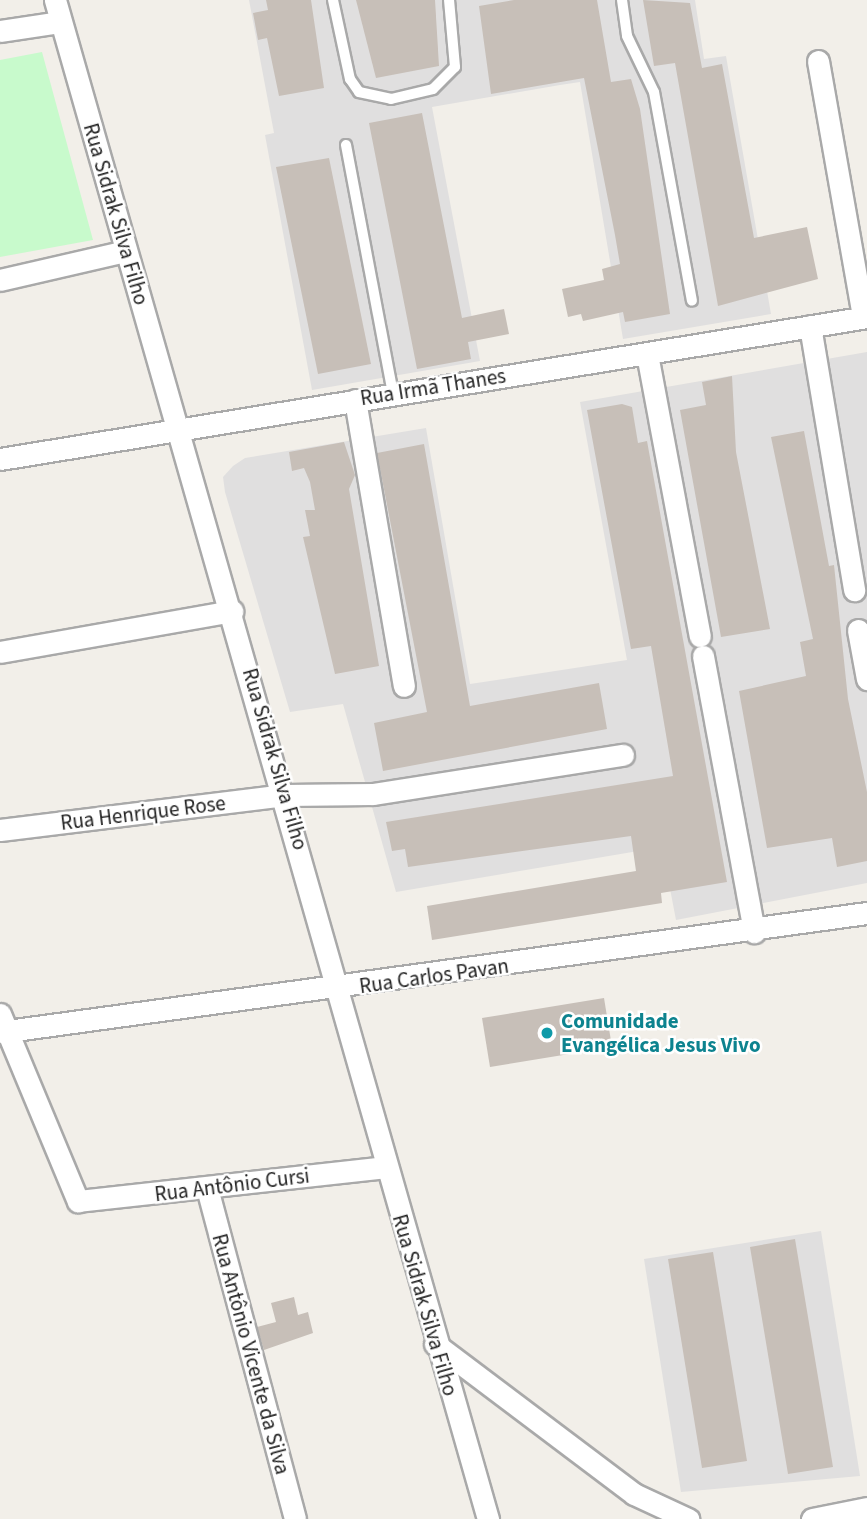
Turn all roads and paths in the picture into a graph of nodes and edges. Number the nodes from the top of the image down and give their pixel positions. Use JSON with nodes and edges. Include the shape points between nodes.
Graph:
{"nodes":[{"id":1,"x":55,"y":0,"type":"edge"},
{"id":2,"x":333,"y":0,"type":"edge"},
{"id":3,"x":449,"y":0,"type":"edge"},
{"id":4,"x":622,"y":0,"type":"edge"},
{"id":5,"x":61,"y":22,"type":"junction"},
{"id":6,"x":0,"y":31,"type":"edge"},
{"id":7,"x":818,"y":61,"type":"dead end"},
{"id":8,"x":345,"y":145,"type":"dead end"},
{"id":9,"x":125,"y":251,"type":"junction"},
{"id":10,"x":0,"y":280,"type":"edge"},
{"id":11,"x":692,"y":300,"type":"dead end"},
{"id":12,"x":865,"y":317,"type":"edge"},
{"id":13,"x":810,"y":326,"type":"junction"},
{"id":14,"x":647,"y":354,"type":"junction"},
{"id":15,"x":393,"y":393,"type":"junction"},
{"id":16,"x":355,"y":400,"type":"junction"},
{"id":17,"x":180,"y":427,"type":"junction"},
{"id":18,"x":0,"y":458,"type":"edge"},
{"id":19,"x":854,"y":590,"type":"dead end"},
{"id":20,"x":232,"y":611,"type":"junction"},
{"id":21,"x":858,"y":630,"type":"dead end"},
{"id":22,"x":0,"y":652,"type":"edge"},
{"id":23,"x":867,"y":679,"type":"edge"},
{"id":24,"x":404,"y":686,"type":"dead end"},
{"id":25,"x":623,"y":755,"type":"dead end"},
{"id":26,"x":285,"y":795,"type":"junction"},
{"id":27,"x":0,"y":830,"type":"edge"},
{"id":28,"x":867,"y":913,"type":"edge"},
{"id":29,"x":754,"y":932,"type":"junction"},
{"id":30,"x":341,"y":989,"type":"junction"},
{"id":31,"x":2,"y":1025,"type":"edge"},
{"id":32,"x":385,"y":1167,"type":"junction"},
{"id":33,"x":207,"y":1188,"type":"junction"},
{"id":34,"x":435,"y":1344,"type":"junction"},
{"id":35,"x":867,"y":1508,"type":"edge"},
{"id":36,"x":295,"y":1519,"type":"edge"},
{"id":37,"x":488,"y":1519,"type":"edge"},
{"id":38,"x":688,"y":1519,"type":"edge"},
{"id":39,"x":812,"y":1519,"type":"edge"}],
"edges":[{"from":1,"to":5,"type":"street","name":"Rua Sidrak Silva Filho"},
{"from":2,"to":3,"type":"lane","via":[[350,79],[359,92],[391,99],[433,89],[455,67]]},
{"from":4,"to":11,"type":"lane","via":[[627,36],[654,92]]},
{"from":5,"to":6,"type":"street"},
{"from":5,"to":9,"type":"street","name":"Rua Sidrak Silva Filho"},
{"from":7,"to":12,"type":"street"},
{"from":8,"to":15,"type":"lane"},
{"from":9,"to":10,"type":"street"},
{"from":9,"to":17,"type":"street","name":"Rua Sidrak Silva Filho"},
{"from":12,"to":13,"type":"street","name":"Rua Irmã Thanes"},
{"from":13,"to":14,"type":"street","name":"Rua Irmã Thanes"},
{"from":13,"to":19,"type":"street"},
{"from":14,"to":15,"type":"street","name":"Rua Irmã Thanes"},
{"from":14,"to":29,"type":"street"},
{"from":15,"to":16,"type":"street","name":"Rua Irmã Thanes"},
{"from":16,"to":17,"type":"street","name":"Rua Irmã Thanes"},
{"from":16,"to":24,"type":"street"},
{"from":17,"to":18,"type":"street","name":"Rua Irmã Thanes"},
{"from":17,"to":20,"type":"street","name":"Rua Sidrak Silva Filho"},
{"from":20,"to":22,"type":"street"},
{"from":20,"to":26,"type":"street","name":"Rua Sidrak Silva Filho"},
{"from":21,"to":23,"type":"street"},
{"from":25,"to":26,"type":"street","name":"Rua Henrique Rose","via":[[373,794]]},
{"from":26,"to":27,"type":"street","name":"Rua Henrique Rose"},
{"from":26,"to":30,"type":"street","name":"Rua Sidrak Silva Filho"},
{"from":28,"to":29,"type":"street","name":"Rua Carlos Pavan"},
{"from":29,"to":30,"type":"street","name":"Rua Carlos Pavan"},
{"from":30,"to":31,"type":"street","name":"Rua Carlos Pavan"},
{"from":30,"to":32,"type":"street","name":"Rua Sidrak Silva Filho"},
{"from":31,"to":33,"type":"street","name":"Rua Antônio Cursi","via":[[78,1201]]},
{"from":32,"to":33,"type":"street","name":"Rua Antônio Cursi"},
{"from":32,"to":34,"type":"street","name":"Rua Sidrak Silva Filho"},
{"from":33,"to":36,"type":"street","name":"Rua Antônio Vicente da Silva"},
{"from":34,"to":37,"type":"street","name":"Rua Sidrak Silva Filho"},
{"from":34,"to":38,"type":"street","via":[[634,1494]]},
{"from":35,"to":39,"type":"street"}]}
